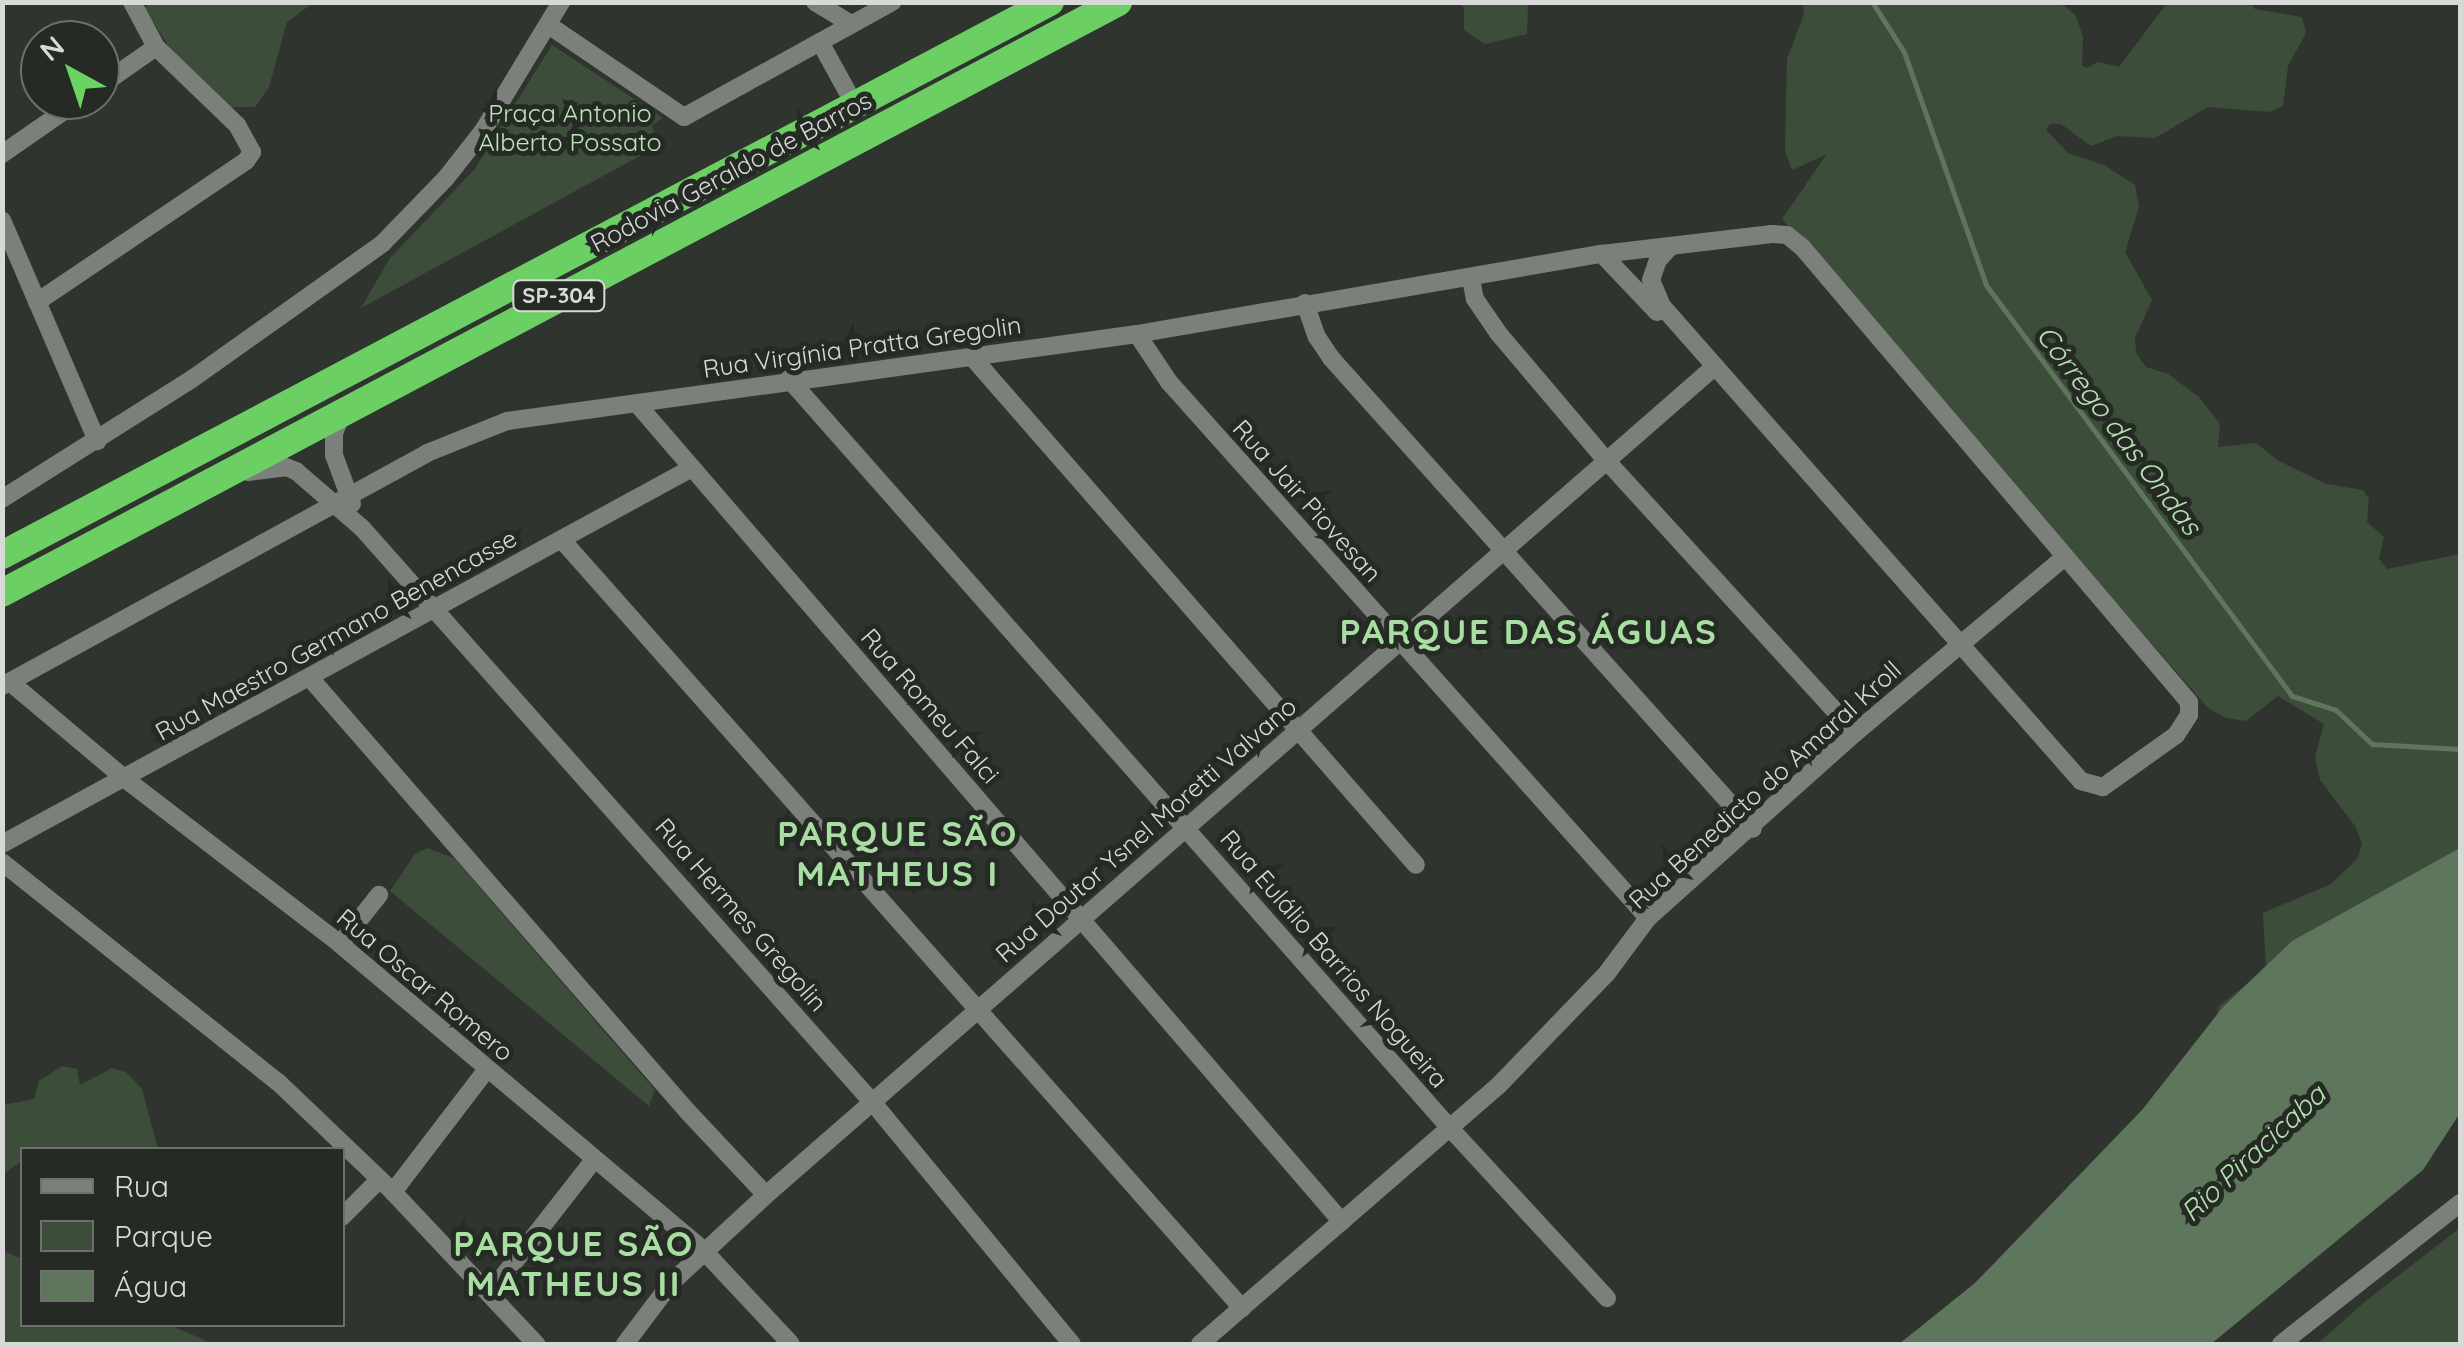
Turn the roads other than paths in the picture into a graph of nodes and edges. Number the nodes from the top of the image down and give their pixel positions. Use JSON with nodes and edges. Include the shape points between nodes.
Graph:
{"nodes":[{"id":1,"x":132,"y":2,"type":"edge"},
{"id":2,"x":561,"y":2,"type":"edge"},
{"id":3,"x":815,"y":2,"type":"edge"},
{"id":4,"x":892,"y":2,"type":"edge"},
{"id":5,"x":1048,"y":2,"type":"edge"},
{"id":6,"x":1118,"y":2,"type":"edge"},
{"id":7,"x":850,"y":24,"type":"junction"},
{"id":8,"x":550,"y":26,"type":"junction"},
{"id":9,"x":820,"y":42,"type":"junction"},
{"id":10,"x":156,"y":47,"type":"junction"},
{"id":11,"x":120,"y":72,"type":"edge"},
{"id":12,"x":847,"y":91,"type":"junction"},
{"id":13,"x":51,"y":120,"type":"edge"},
{"id":14,"x":2,"y":154,"type":"edge"},
{"id":15,"x":666,"y":206,"type":"junction"},
{"id":16,"x":2,"y":220,"type":"edge"},
{"id":17,"x":1670,"y":247,"type":"junction"},
{"id":18,"x":1602,"y":254,"type":"junction"},
{"id":19,"x":1470,"y":278,"type":"junction"},
{"id":20,"x":36,"y":302,"type":"junction"},
{"id":21,"x":1306,"y":304,"type":"junction"},
{"id":22,"x":1681,"y":329,"type":"junction"},
{"id":23,"x":1137,"y":334,"type":"junction"},
{"id":24,"x":974,"y":358,"type":"junction"},
{"id":25,"x":1714,"y":366,"type":"junction"},
{"id":26,"x":789,"y":379,"type":"junction"},
{"id":27,"x":638,"y":405,"type":"junction"},
{"id":28,"x":343,"y":411,"type":"junction"},
{"id":29,"x":97,"y":441,"type":"junction"},
{"id":30,"x":1605,"y":459,"type":"junction"},
{"id":31,"x":692,"y":468,"type":"junction"},
{"id":32,"x":307,"y":478,"type":"junction"},
{"id":33,"x":210,"y":481,"type":"junction"},
{"id":34,"x":2,"y":499,"type":"edge"},
{"id":35,"x":342,"y":500,"type":"junction"},
{"id":36,"x":308,"y":518,"type":"junction"},
{"id":37,"x":63,"y":524,"type":"junction"},
{"id":38,"x":2,"y":539,"type":"edge"},
{"id":39,"x":562,"y":540,"type":"junction"},
{"id":40,"x":1505,"y":548,"type":"junction"},
{"id":41,"x":2,"y":556,"type":"edge"},
{"id":42,"x":2065,"y":557,"type":"junction"},
{"id":43,"x":2,"y":594,"type":"edge"},
{"id":44,"x":434,"y":607,"type":"junction"},
{"id":45,"x":1397,"y":640,"type":"junction"},
{"id":46,"x":1964,"y":644,"type":"junction"},
{"id":47,"x":310,"y":678,"type":"junction"},
{"id":48,"x":6,"y":684,"type":"edge"},
{"id":49,"x":1296,"y":732,"type":"junction"},
{"id":50,"x":1855,"y":733,"type":"junction"},
{"id":51,"x":124,"y":778,"type":"junction"},
{"id":52,"x":1753,"y":829,"type":"junction"},
{"id":53,"x":1186,"y":830,"type":"junction"},
{"id":54,"x":2,"y":844,"type":"edge"},
{"id":55,"x":2,"y":862,"type":"edge"},
{"id":56,"x":1416,"y":865,"type":"dead end"},
{"id":57,"x":379,"y":895,"type":"dead end"},
{"id":58,"x":1648,"y":918,"type":"junction"},
{"id":59,"x":1081,"y":919,"type":"junction"},
{"id":60,"x":340,"y":944,"type":"junction"},
{"id":61,"x":979,"y":1012,"type":"junction"},
{"id":62,"x":487,"y":1069,"type":"junction"},
{"id":63,"x":874,"y":1104,"type":"junction"},
{"id":64,"x":1449,"y":1127,"type":"junction"},
{"id":65,"x":594,"y":1160,"type":"junction"},
{"id":66,"x":386,"y":1186,"type":"junction"},
{"id":67,"x":766,"y":1195,"type":"junction"},
{"id":68,"x":2460,"y":1203,"type":"edge"},
{"id":69,"x":345,"y":1215,"type":"edge"},
{"id":70,"x":1342,"y":1222,"type":"junction"},
{"id":71,"x":704,"y":1251,"type":"junction"},
{"id":72,"x":490,"y":1293,"type":"junction"},
{"id":73,"x":1607,"y":1298,"type":"dead end"},
{"id":74,"x":1242,"y":1308,"type":"junction"},
{"id":75,"x":536,"y":1344,"type":"edge"},
{"id":76,"x":625,"y":1344,"type":"edge"},
{"id":77,"x":792,"y":1344,"type":"edge"},
{"id":78,"x":1072,"y":1344,"type":"edge"},
{"id":79,"x":1200,"y":1344,"type":"edge"},
{"id":80,"x":2281,"y":1344,"type":"edge"}],
"edges":[{"from":1,"to":10,"type":"street"},
{"from":2,"to":8,"type":"street"},
{"from":3,"to":7,"type":"street"},
{"from":4,"to":7,"type":"street"},
{"from":5,"to":12,"type":"highway","via":[[970,30]]},
{"from":5,"to":15,"type":"highway","name":"Rodovia Geraldo de Barros","number":"SP-304"},
{"from":6,"to":28,"type":"highway","name":"Rodovia Geraldo de Barros","number":"SP-304"},
{"from":7,"to":9,"type":"street"},
{"from":8,"to":9,"type":"street","via":[[684,117]]},
{"from":8,"to":29,"type":"street","via":[[483,131],[410,219],[352,270]]},
{"from":9,"to":12,"type":"street"},
{"from":10,"to":11,"type":"street"},
{"from":10,"to":20,"type":"street","via":[[248,139],[252,152]]},
{"from":12,"to":15,"type":"highway","via":[[716,162]]},
{"from":13,"to":14,"type":"street"},
{"from":15,"to":37,"type":"highway","name":"Rodovia Geraldo de Barros","number":"SP-304"},
{"from":16,"to":20,"type":"street"},
{"from":17,"to":18,"type":"street","name":"Rua Virgínia Pratta Gregolin"},
{"from":17,"to":22,"type":"street","via":[[1652,280],[1658,300]]},
{"from":17,"to":42,"type":"street","name":"Rua Virgínia Pratta Gregolin","via":[[1787,235]]},
{"from":18,"to":19,"type":"street","name":"Rua Virgínia Pratta Gregolin"},
{"from":18,"to":22,"type":"street"},
{"from":19,"to":21,"type":"street","name":"Rua Virgínia Pratta Gregolin"},
{"from":19,"to":30,"type":"street","via":[[1482,312]]},
{"from":20,"to":29,"type":"street"},
{"from":21,"to":23,"type":"street","name":"Rua Virgínia Pratta Gregolin"},
{"from":21,"to":40,"type":"street","via":[[1332,358]]},
{"from":22,"to":25,"type":"street"},
{"from":23,"to":24,"type":"street","name":"Rua Virgínia Pratta Gregolin"},
{"from":23,"to":45,"type":"street","name":"Rua Jair Piovesan","via":[[1168,382]]},
{"from":24,"to":26,"type":"street","name":"Rua Virgínia Pratta Gregolin"},
{"from":24,"to":49,"type":"street"},
{"from":25,"to":30,"type":"street","name":"Rua Doutor Ysnel Moretti Valvano"},
{"from":25,"to":46,"type":"street"},
{"from":26,"to":27,"type":"street","name":"Rua Virgínia Pratta Gregolin"},
{"from":26,"to":53,"type":"street","name":"Rua Eulálio Barrios Nogueira"},
{"from":27,"to":31,"type":"street","name":"Rua Romeu Falci"},
{"from":27,"to":35,"type":"street","name":"Rua Virgínia Pratta Gregolin","via":[[507,420],[445,444]]},
{"from":28,"to":33,"type":"highway","name":"Rodovia Geraldo de Barros","number":"SP-304"},
{"from":28,"to":35,"type":"street","via":[[333,443]]},
{"from":29,"to":34,"type":"street"},
{"from":30,"to":40,"type":"street","name":"Rua Doutor Ysnel Moretti Valvano"},
{"from":30,"to":50,"type":"street"},
{"from":31,"to":39,"type":"street","name":"Rua Maestro Germano Benencasse"},
{"from":31,"to":59,"type":"street","name":"Rua Romeu Falci"},
{"from":32,"to":33,"type":"street","via":[[286,467],[267,467]]},
{"from":32,"to":35,"type":"street","name":"Rua Hermes Gregolin"},
{"from":32,"to":36,"type":"street"},
{"from":33,"to":43,"type":"highway","name":"Rodovia Geraldo de Barros","number":"SP-304"},
{"from":35,"to":36,"type":"street","name":"Rua Virgínia Pratta Gregolin"},
{"from":35,"to":44,"type":"street","name":"Rua Hermes Gregolin"},
{"from":36,"to":48,"type":"street","name":"Rua Virgínia Pratta Gregolin"},
{"from":37,"to":38,"type":"highway"},
{"from":37,"to":41,"type":"highway","name":"Rodovia Geraldo de Barros","number":"SP-304"},
{"from":39,"to":44,"type":"street","name":"Rua Maestro Germano Benencasse"},
{"from":39,"to":61,"type":"street"},
{"from":40,"to":45,"type":"street","name":"Rua Doutor Ysnel Moretti Valvano"},
{"from":40,"to":52,"type":"street"},
{"from":42,"to":46,"type":"street","name":"Rua Benedicto do Amaral Kroll"},
{"from":42,"to":46,"type":"street","via":[[2189,702],[2176,735],[2104,787],[2081,781]]},
{"from":44,"to":47,"type":"street","name":"Rua Maestro Germano Benencasse"},
{"from":44,"to":63,"type":"street","name":"Rua Hermes Gregolin"},
{"from":45,"to":49,"type":"street","name":"Rua Doutor Ysnel Moretti Valvano"},
{"from":45,"to":58,"type":"street","name":"Rua Jair Piovesan"},
{"from":46,"to":50,"type":"street","name":"Rua Benedicto do Amaral Kroll"},
{"from":47,"to":51,"type":"street","name":"Rua Maestro Germano Benencasse"},
{"from":47,"to":67,"type":"street"},
{"from":48,"to":51,"type":"street","name":"Rua Oscar Romero"},
{"from":49,"to":53,"type":"street","name":"Rua Doutor Ysnel Moretti Valvano"},
{"from":49,"to":56,"type":"street"},
{"from":50,"to":52,"type":"street","name":"Rua Benedicto do Amaral Kroll"},
{"from":51,"to":54,"type":"street","name":"Rua Maestro Germano Benencasse"},
{"from":51,"to":60,"type":"street","name":"Rua Oscar Romero"},
{"from":52,"to":58,"type":"street","name":"Rua Benedicto do Amaral Kroll"},
{"from":53,"to":59,"type":"street","name":"Rua Doutor Ysnel Moretti Valvano"},
{"from":53,"to":64,"type":"street","name":"Rua Eulálio Barrios Nogueira"},
{"from":55,"to":66,"type":"street","via":[[278,1082]]},
{"from":57,"to":60,"type":"street"},
{"from":58,"to":64,"type":"street","name":"Rua Benedicto do Amaral Kroll","via":[[1564,1022]]},
{"from":59,"to":61,"type":"street","name":"Rua Doutor Ysnel Moretti Valvano"},
{"from":59,"to":70,"type":"street","name":"Rua Romeu Falci"},
{"from":60,"to":62,"type":"street","name":"Rua Oscar Romero"},
{"from":61,"to":63,"type":"street","name":"Rua Doutor Ysnel Moretti Valvano"},
{"from":61,"to":74,"type":"street"},
{"from":62,"to":65,"type":"street","name":"Rua Oscar Romero"},
{"from":62,"to":66,"type":"street"},
{"from":63,"to":67,"type":"street","name":"Rua Doutor Ysnel Moretti Valvano"},
{"from":63,"to":78,"type":"street","name":"Rua Hermes Gregolin"},
{"from":64,"to":70,"type":"street","name":"Rua Benedicto do Amaral Kroll"},
{"from":64,"to":73,"type":"street","name":"Rua Eulálio Barrios Nogueira"},
{"from":65,"to":71,"type":"street","name":"Rua Oscar Romero"},
{"from":65,"to":72,"type":"street"},
{"from":66,"to":69,"type":"street"},
{"from":66,"to":72,"type":"street"},
{"from":67,"to":71,"type":"street","name":"Rua Doutor Ysnel Moretti Valvano"},
{"from":68,"to":80,"type":"street"},
{"from":70,"to":74,"type":"street","name":"Rua Benedicto do Amaral Kroll"},
{"from":71,"to":76,"type":"street","name":"Rua Doutor Ysnel Moretti Valvano"},
{"from":71,"to":77,"type":"street","name":"Rua Oscar Romero"},
{"from":72,"to":75,"type":"street"},
{"from":74,"to":79,"type":"street","name":"Rua Benedicto do Amaral Kroll"}]}
